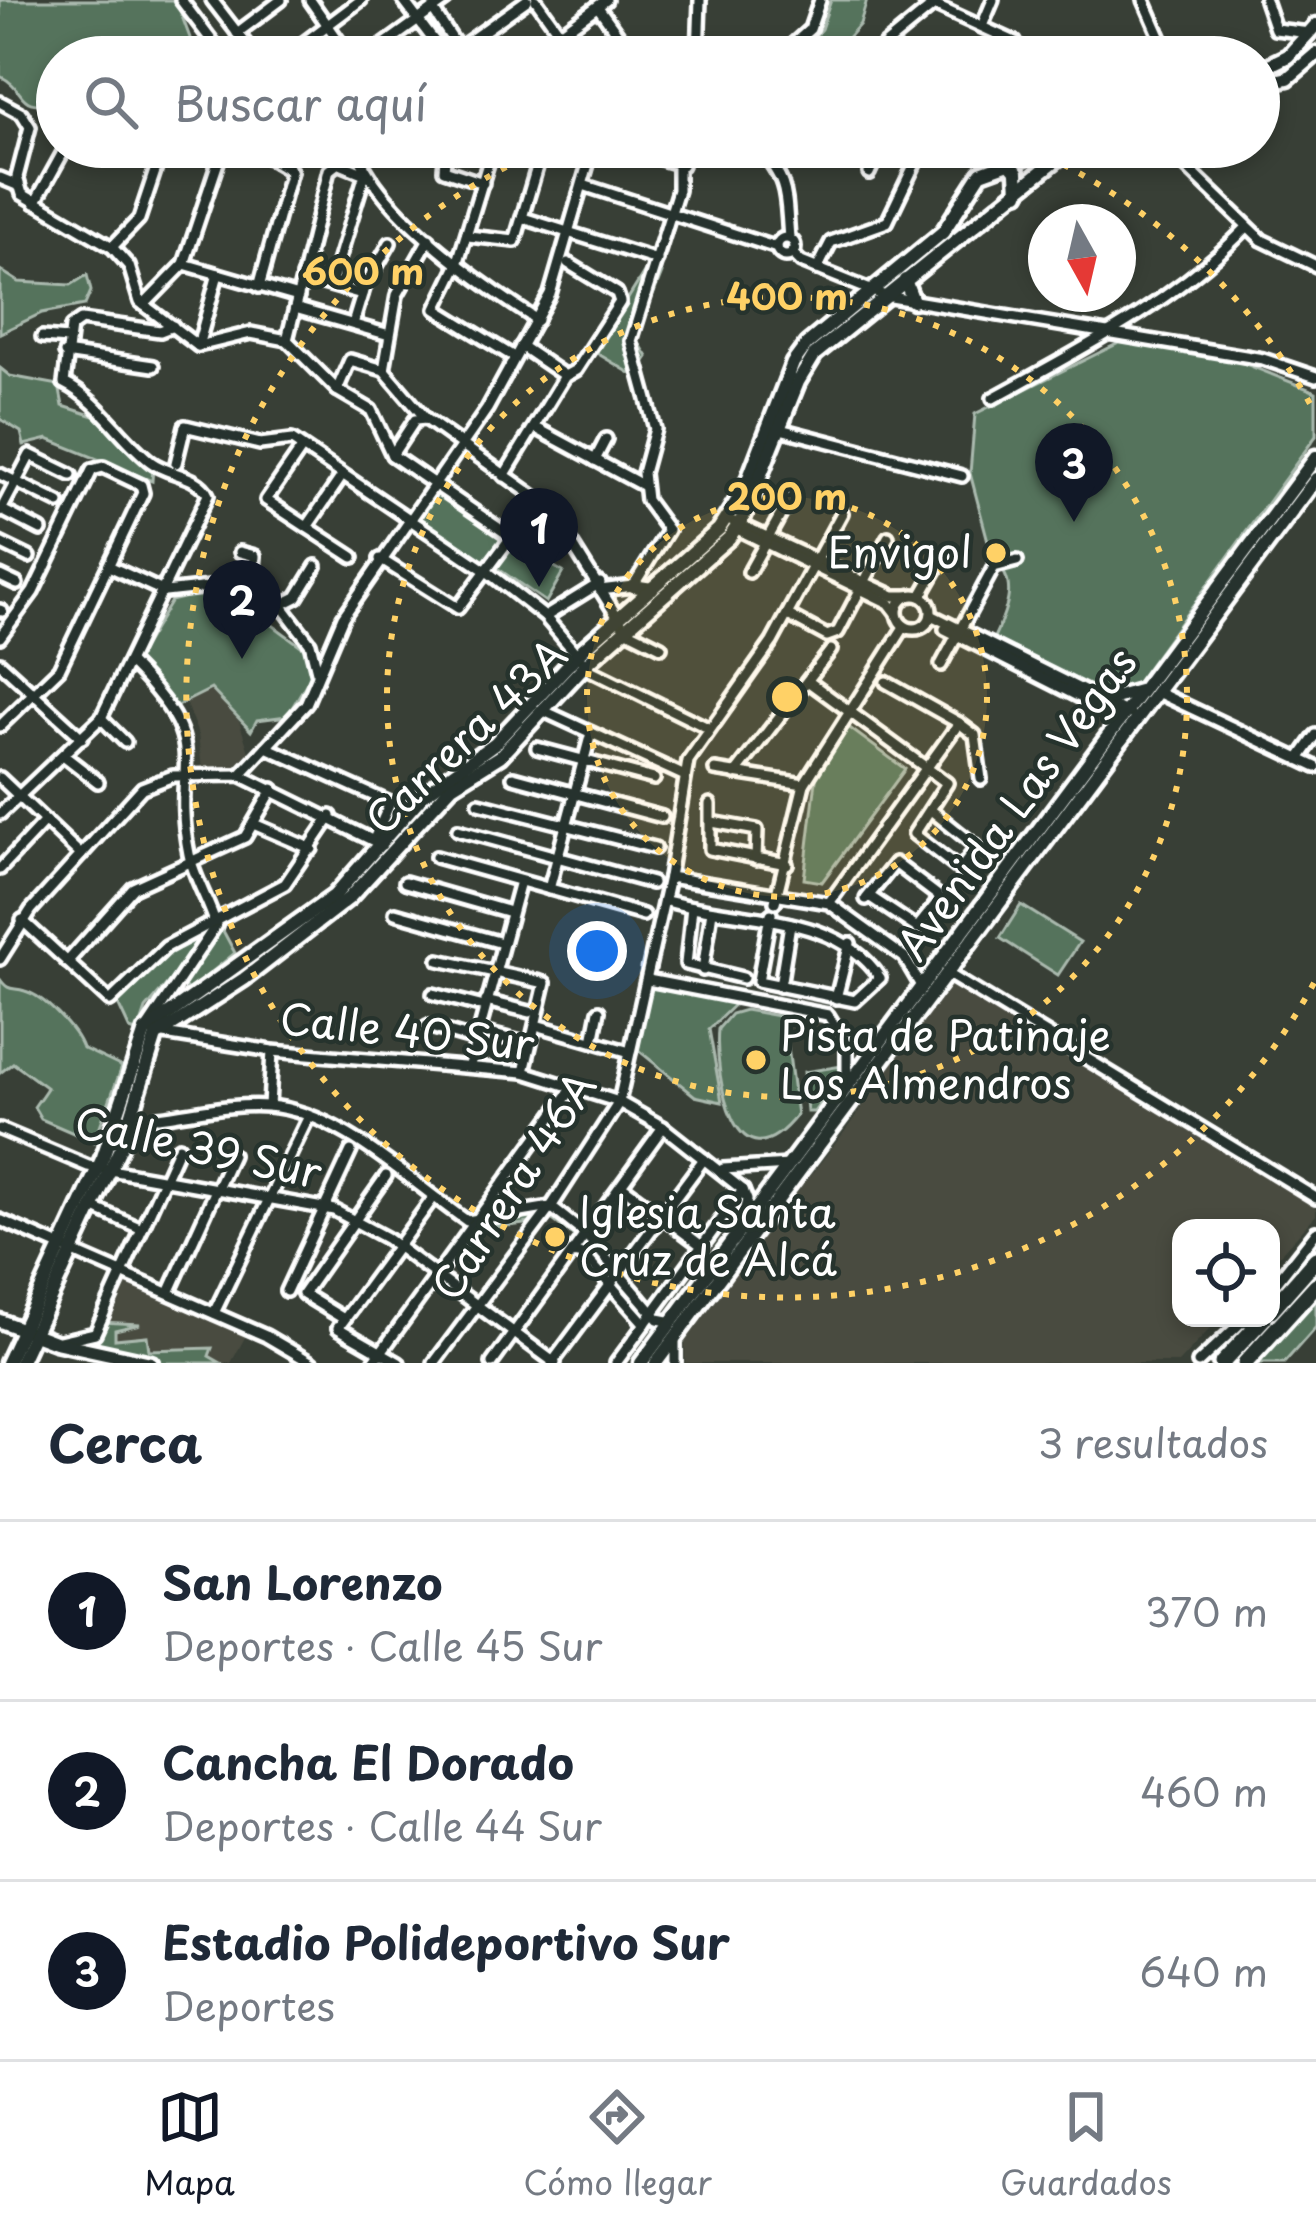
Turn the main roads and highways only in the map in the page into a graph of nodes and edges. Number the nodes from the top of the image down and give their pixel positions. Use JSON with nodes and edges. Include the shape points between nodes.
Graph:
{"nodes":[{"id":1,"x":1313,"y":28,"type":"edge"},
{"id":2,"x":1316,"y":54,"type":"edge"},
{"id":3,"x":1280,"y":60,"type":"edge"},
{"id":4,"x":1280,"y":80,"type":"edge"},
{"id":5,"x":992,"y":168,"type":"edge"},
{"id":6,"x":1014,"y":168,"type":"edge"},
{"id":7,"x":1047,"y":168,"type":"edge"},
{"id":8,"x":1018,"y":193,"type":"junction"},
{"id":9,"x":963,"y":196,"type":"junction"},
{"id":10,"x":986,"y":218,"type":"junction"},
{"id":11,"x":905,"y":280,"type":"junction"},
{"id":12,"x":855,"y":283,"type":"road end"},
{"id":13,"x":878,"y":292,"type":"junction"},
{"id":14,"x":858,"y":299,"type":"junction"},
{"id":15,"x":913,"y":301,"type":"road end"},
{"id":16,"x":1316,"y":457,"type":"edge"},
{"id":17,"x":1314,"y":488,"type":"edge"},
{"id":18,"x":736,"y":523,"type":"junction"},
{"id":19,"x":633,"y":586,"type":"road end"},
{"id":20,"x":652,"y":590,"type":"junction"},
{"id":21,"x":621,"y":624,"type":"junction"},
{"id":22,"x":580,"y":661,"type":"junction"},
{"id":23,"x":1151,"y":690,"type":"junction"},
{"id":24,"x":1130,"y":718,"type":"junction"},
{"id":25,"x":1106,"y":739,"type":"junction"},
{"id":26,"x":945,"y":968,"type":"junction"},
{"id":27,"x":151,"y":1034,"type":"junction"},
{"id":28,"x":104,"y":1168,"type":"junction"},
{"id":29,"x":780,"y":1182,"type":"junction"},
{"id":30,"x":771,"y":1212,"type":"junction"},
{"id":31,"x":66,"y":1249,"type":"junction"},
{"id":32,"x":1316,"y":1258,"type":"edge"},
{"id":33,"x":1316,"y":1285,"type":"edge"},
{"id":34,"x":1280,"y":1286,"type":"edge"},
{"id":35,"x":1280,"y":1300,"type":"edge"},
{"id":36,"x":0,"y":1321,"type":"edge"},
{"id":37,"x":1256,"y":1327,"type":"edge"},
{"id":38,"x":27,"y":1332,"type":"junction"},
{"id":39,"x":657,"y":1359,"type":"edge"},
{"id":40,"x":7,"y":1363,"type":"edge"},
{"id":41,"x":20,"y":1363,"type":"edge"},
{"id":42,"x":151,"y":1363,"type":"edge"},
{"id":43,"x":641,"y":1363,"type":"edge"},
{"id":44,"x":1222,"y":1363,"type":"edge"},
{"id":45,"x":1245,"y":1363,"type":"edge"}],
"edges":[{"from":1,"to":3,"type":"main road"},
{"from":2,"to":4,"type":"main road"},
{"from":5,"to":9,"type":"main road","name":"Carrera 43A"},
{"from":6,"to":8,"type":"main road"},
{"from":7,"to":8,"type":"main road","name":"Carrera 43A"},
{"from":8,"to":10,"type":"main road","name":"Carrera 43A"},
{"from":9,"to":10,"type":"main road","via":[[970,212]]},
{"from":9,"to":13,"type":"main road","name":"Carrera 43A","via":[[943,232]]},
{"from":10,"to":11,"type":"main road","name":"Carrera 43A"},
{"from":11,"to":13,"type":"main road","name":"Carrera 43A"},
{"from":11,"to":15,"type":"main road"},
{"from":12,"to":14,"type":"main road"},
{"from":13,"to":14,"type":"main road","name":"Carrera 43A"},
{"from":13,"to":18,"type":"main road","name":"Carrera 43A","via":[[815,354]]},
{"from":14,"to":18,"type":"main road","name":"Carrera 43A","via":[[793,363]]},
{"from":16,"to":23,"type":"main road","name":"Avenida Las Vegas"},
{"from":17,"to":23,"type":"main road","name":"Avenida Las Vegas"},
{"from":18,"to":20,"type":"main road","name":"Carrera 43A"},
{"from":18,"to":21,"type":"main road","name":"Carrera 43A","via":[[681,585]]},
{"from":19,"to":20,"type":"main road"},
{"from":20,"to":21,"type":"main road","name":"Carrera 43A"},
{"from":21,"to":22,"type":"main road","name":"Carrera 43A"},
{"from":22,"to":27,"type":"main road","name":"Carrera 43A","via":[[496,743],[422,796],[334,896]]},
{"from":22,"to":27,"type":"main road","name":"Carrera 43A","via":[[544,711],[500,756],[452,786],[349,898],[244,979]]},
{"from":23,"to":24,"type":"main road","name":"Avenida Las Vegas"},
{"from":23,"to":25,"type":"main road","via":[[1104,705]]},
{"from":24,"to":25,"type":"main road","name":"Avenida Las Vegas"},
{"from":24,"to":26,"type":"main road","name":"Avenida Las Vegas"},
{"from":25,"to":26,"type":"main road","name":"Avenida Las Vegas"},
{"from":26,"to":29,"type":"main road","name":"Avenida Las Vegas"},
{"from":26,"to":30,"type":"main road","name":"Avenida Las Vegas"},
{"from":27,"to":28,"type":"main road"},
{"from":28,"to":31,"type":"main road"},
{"from":28,"to":31,"type":"main road"},
{"from":29,"to":30,"type":"main road"},
{"from":29,"to":39,"type":"main road","name":"Avenida Las Vegas","via":[[674,1322]]},
{"from":30,"to":39,"type":"main road","name":"Avenida Las Vegas"},
{"from":31,"to":38,"type":"main road"},
{"from":32,"to":34,"type":"highway"},
{"from":32,"to":35,"type":"highway"},
{"from":33,"to":45,"type":"highway"},
{"from":36,"to":38,"type":"main road"},
{"from":37,"to":44,"type":"highway"},
{"from":38,"to":40,"type":"main road"},
{"from":38,"to":41,"type":"main road"},
{"from":38,"to":42,"type":"main road"},
{"from":39,"to":43,"type":"main road","name":"Avenida Las Vegas"}]}
